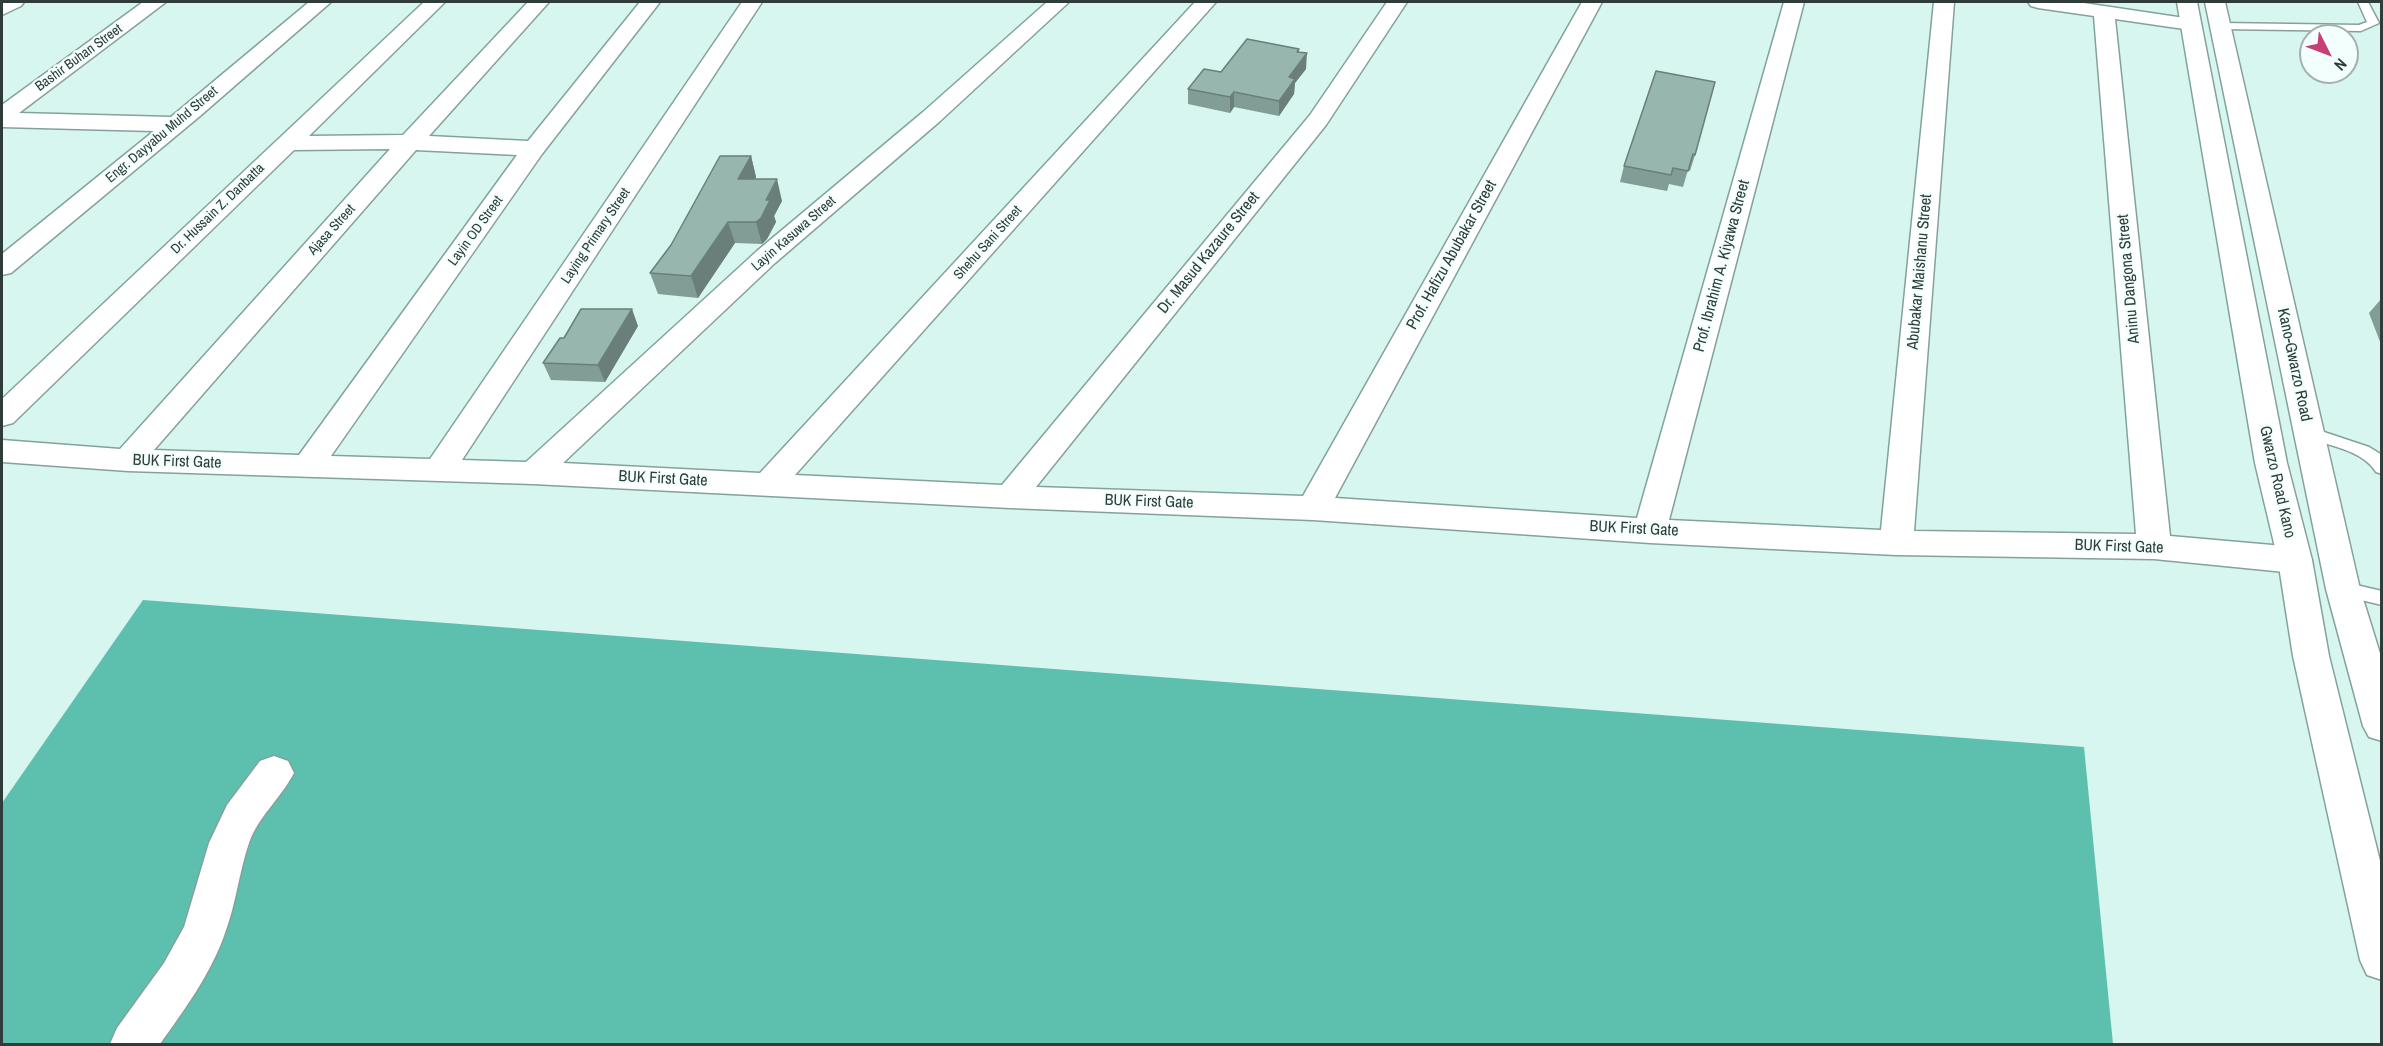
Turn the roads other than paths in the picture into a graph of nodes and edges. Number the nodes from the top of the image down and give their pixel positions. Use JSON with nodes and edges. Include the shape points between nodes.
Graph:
{"nodes":[{"id":1,"x":14,"y":2,"type":"edge"},
{"id":2,"x":156,"y":2,"type":"edge"},
{"id":3,"x":321,"y":2,"type":"edge"},
{"id":4,"x":435,"y":2,"type":"edge"},
{"id":5,"x":539,"y":2,"type":"edge"},
{"id":6,"x":650,"y":2,"type":"edge"},
{"id":7,"x":752,"y":2,"type":"edge"},
{"id":8,"x":1059,"y":2,"type":"edge"},
{"id":9,"x":1206,"y":2,"type":"edge"},
{"id":10,"x":1397,"y":2,"type":"edge"},
{"id":11,"x":1592,"y":2,"type":"edge"},
{"id":12,"x":1794,"y":2,"type":"edge"},
{"id":13,"x":1944,"y":2,"type":"edge"},
{"id":14,"x":2038,"y":2,"type":"edge"},
{"id":15,"x":2363,"y":2,"type":"edge"},
{"id":16,"x":2,"y":9,"type":"edge"},
{"id":17,"x":2104,"y":12,"type":"junction"},
{"id":18,"x":2204,"y":13,"type":"edge"},
{"id":19,"x":2,"y":117,"type":"edge"},
{"id":20,"x":176,"y":124,"type":"junction"},
{"id":21,"x":410,"y":142,"type":"junction"},
{"id":22,"x":287,"y":143,"type":"junction"},
{"id":23,"x":534,"y":149,"type":"junction"},
{"id":24,"x":2,"y":267,"type":"edge"},
{"id":25,"x":2,"y":416,"type":"edge"},
{"id":26,"x":2309,"y":433,"type":"junction"},
{"id":27,"x":2,"y":451,"type":"edge"},
{"id":28,"x":128,"y":460,"type":"junction"},
{"id":29,"x":308,"y":465,"type":"junction"},
{"id":30,"x":2382,"y":468,"type":"edge"},
{"id":31,"x":439,"y":470,"type":"junction"},
{"id":32,"x":533,"y":473,"type":"junction"},
{"id":33,"x":769,"y":484,"type":"junction"},
{"id":34,"x":1010,"y":497,"type":"junction"},
{"id":35,"x":1313,"y":508,"type":"junction"},
{"id":36,"x":1650,"y":531,"type":"junction"},
{"id":37,"x":1896,"y":543,"type":"junction"},
{"id":38,"x":2154,"y":547,"type":"junction"},
{"id":39,"x":2295,"y":560,"type":"junction"},
{"id":40,"x":2343,"y":589,"type":"junction"},
{"id":41,"x":2382,"y":598,"type":"edge"},
{"id":42,"x":2379,"y":711,"type":"edge"},
{"id":43,"x":274,"y":773,"type":"dead end"},
{"id":44,"x":2382,"y":960,"type":"edge"},
{"id":45,"x":132,"y":1044,"type":"edge"}],
"edges":[{"from":1,"to":16,"type":"street"},
{"from":2,"to":19,"type":"street","name":"Bashir Buhan Street"},
{"from":3,"to":20,"type":"street","name":"Engr. Dayyabu Muhd Street"},
{"from":4,"to":22,"type":"street","name":"Dr. Hussain Z. Danbatta"},
{"from":5,"to":21,"type":"street","name":"Ajasa Street"},
{"from":6,"to":23,"type":"street","name":"Layin OD Street"},
{"from":7,"to":31,"type":"street","name":"Laying Primary Street"},
{"from":8,"to":32,"type":"street","name":"Layin Kasuwa Street","via":[[766,257]]},
{"from":9,"to":33,"type":"street","name":"Shehu Sani Street"},
{"from":10,"to":34,"type":"street","name":"Dr. Masud Kazaure Street","via":[[1318,120]]},
{"from":11,"to":35,"type":"street","name":"Prof. Hafizu Abubakar Street"},
{"from":12,"to":36,"type":"street","name":"Prof. Ibrahim A. Kiyawa Street"},
{"from":13,"to":37,"type":"street","name":"Abubakar Maishanu Street"},
{"from":14,"to":17,"type":"street"},
{"from":15,"to":18,"type":"lane","via":[[2373,23],[2361,28]]},
{"from":17,"to":18,"type":"street"},
{"from":17,"to":38,"type":"street","name":"Aninu Dangona Street"},
{"from":18,"to":26,"type":"street","name":"Kano-Gwarzo Road"},
{"from":18,"to":39,"type":"street","name":"Gwarzo Road Kano","via":[[2271,463]]},
{"from":19,"to":20,"type":"street"},
{"from":20,"to":24,"type":"street","name":"Engr. Dayyabu Muhd Street"},
{"from":21,"to":22,"type":"street"},
{"from":21,"to":23,"type":"street"},
{"from":21,"to":28,"type":"street","name":"Ajasa Street"},
{"from":22,"to":25,"type":"street","name":"Dr. Hussain Z. Danbatta"},
{"from":23,"to":29,"type":"street","name":"Layin OD Street"},
{"from":26,"to":30,"type":"lane","via":[[2363,451],[2379,461]]},
{"from":26,"to":40,"type":"street","name":"Kano-Gwarzo Road"},
{"from":27,"to":28,"type":"street","name":"BUK First Gate"},
{"from":28,"to":29,"type":"street","name":"BUK First Gate"},
{"from":29,"to":31,"type":"street","name":"BUK First Gate"},
{"from":31,"to":32,"type":"street","name":"BUK First Gate"},
{"from":32,"to":33,"type":"street","name":"BUK First Gate"},
{"from":33,"to":34,"type":"street","name":"BUK First Gate"},
{"from":34,"to":35,"type":"street","name":"BUK First Gate"},
{"from":35,"to":36,"type":"street","name":"BUK First Gate"},
{"from":36,"to":37,"type":"street","name":"BUK First Gate"},
{"from":37,"to":38,"type":"street","name":"BUK First Gate"},
{"from":38,"to":39,"type":"street","name":"BUK First Gate"},
{"from":39,"to":44,"type":"street","name":"Gwarzo Road Kano","via":[[2311,656]]},
{"from":40,"to":41,"type":"lane"},
{"from":40,"to":42,"type":"street","name":"Kano-Gwarzo Road"},
{"from":43,"to":45,"type":"street","via":[[241,817],[229,843],[204,933],[180,978]]}]}
